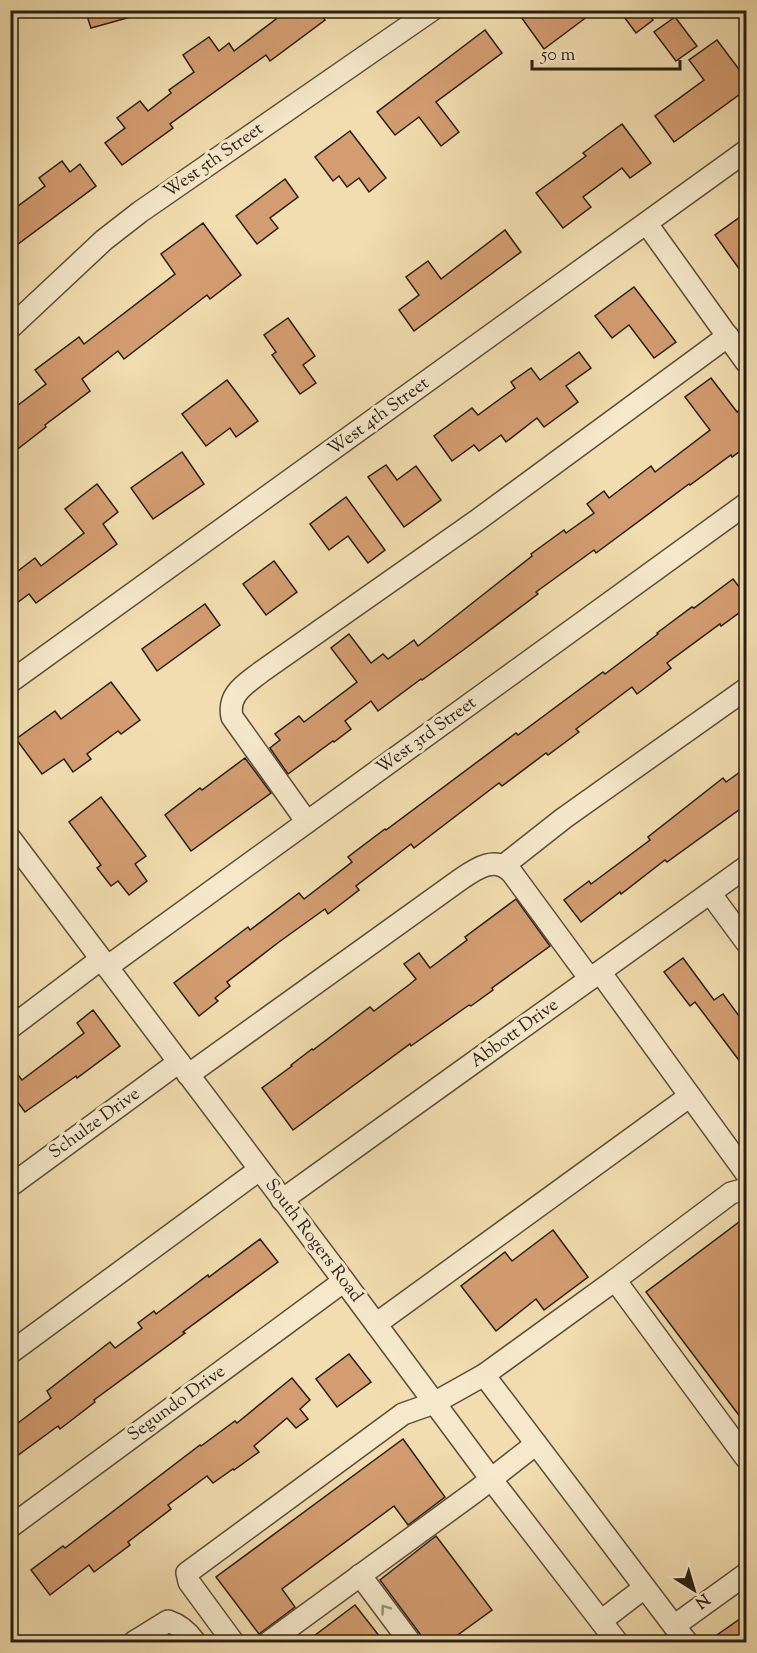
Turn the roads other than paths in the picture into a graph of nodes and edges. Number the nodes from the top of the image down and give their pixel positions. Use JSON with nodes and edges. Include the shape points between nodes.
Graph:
{"nodes":[{"id":1,"x":432,"y":10,"type":"edge"},
{"id":2,"x":747,"y":151,"type":"edge"},
{"id":3,"x":647,"y":224,"type":"junction"},
{"id":4,"x":10,"y":328,"type":"edge"},
{"id":5,"x":728,"y":336,"type":"junction"},
{"id":6,"x":747,"y":362,"type":"edge"},
{"id":7,"x":747,"y":504,"type":"edge"},
{"id":8,"x":10,"y":682,"type":"edge"},
{"id":9,"x":747,"y":689,"type":"edge"},
{"id":10,"x":307,"y":822,"type":"junction"},
{"id":11,"x":10,"y":838,"type":"edge"},
{"id":12,"x":502,"y":866,"type":"junction"},
{"id":13,"x":747,"y":867,"type":"edge"},
{"id":14,"x":710,"y":893,"type":"junction"},
{"id":15,"x":747,"y":942,"type":"edge"},
{"id":16,"x":104,"y":963,"type":"junction"},
{"id":17,"x":595,"y":976,"type":"junction"},
{"id":18,"x":10,"y":1028,"type":"edge"},
{"id":19,"x":184,"y":1069,"type":"junction"},
{"id":20,"x":690,"y":1096,"type":"junction"},
{"id":21,"x":259,"y":1170,"type":"junction"},
{"id":22,"x":747,"y":1173,"type":"edge"},
{"id":23,"x":10,"y":1186,"type":"edge"},
{"id":24,"x":747,"y":1190,"type":"edge"},
{"id":25,"x":282,"y":1200,"type":"junction"},
{"id":26,"x":615,"y":1280,"type":"junction"},
{"id":27,"x":344,"y":1281,"type":"junction"},
{"id":28,"x":376,"y":1324,"type":"junction"},
{"id":29,"x":10,"y":1353,"type":"edge"},
{"id":30,"x":484,"y":1375,"type":"junction"},
{"id":31,"x":434,"y":1403,"type":"junction"},
{"id":32,"x":536,"y":1444,"type":"junction"},
{"id":33,"x":747,"y":1458,"type":"edge"},
{"id":34,"x":491,"y":1479,"type":"junction"},
{"id":35,"x":10,"y":1527,"type":"edge"},
{"id":36,"x":747,"y":1574,"type":"edge"},
{"id":37,"x":360,"y":1575,"type":"junction"},
{"id":38,"x":644,"y":1588,"type":"junction"},
{"id":39,"x":600,"y":1621,"type":"junction"},
{"id":40,"x":674,"y":1626,"type":"junction"},
{"id":41,"x":134,"y":1642,"type":"edge"},
{"id":42,"x":195,"y":1642,"type":"edge"},
{"id":43,"x":233,"y":1642,"type":"edge"},
{"id":44,"x":269,"y":1642,"type":"edge"},
{"id":45,"x":410,"y":1642,"type":"edge"},
{"id":46,"x":617,"y":1642,"type":"edge"},
{"id":47,"x":687,"y":1642,"type":"edge"}],
"edges":[{"from":1,"to":4,"type":"street","name":"West 5th Street","via":[[140,212],[104,240]]},
{"from":2,"to":3,"type":"street","name":"West 4th Street"},
{"from":3,"to":5,"type":"street"},
{"from":3,"to":8,"type":"street","name":"West 4th Street"},
{"from":5,"to":6,"type":"street"},
{"from":5,"to":10,"type":"street","via":[[237,692],[231,703],[236,723]]},
{"from":7,"to":10,"type":"street","name":"West 3rd Street"},
{"from":9,"to":12,"type":"street"},
{"from":10,"to":16,"type":"street","name":"West 3rd Street"},
{"from":11,"to":16,"type":"street","name":"South Rogers Road"},
{"from":12,"to":17,"type":"street","via":[[513,873],[542,915]]},
{"from":12,"to":19,"type":"street","name":"Schulze Drive","via":[[485,865],[470,873]]},
{"from":13,"to":14,"type":"street","name":"Abbott Drive"},
{"from":14,"to":15,"type":"street"},
{"from":14,"to":17,"type":"street","name":"Abbott Drive"},
{"from":16,"to":18,"type":"street","name":"West 3rd Street"},
{"from":16,"to":19,"type":"street","name":"South Rogers Road"},
{"from":17,"to":20,"type":"street"},
{"from":17,"to":25,"type":"street","name":"Abbott Drive"},
{"from":19,"to":21,"type":"street","name":"South Rogers Road"},
{"from":19,"to":23,"type":"street","name":"Schulze Drive"},
{"from":20,"to":22,"type":"street"},
{"from":20,"to":28,"type":"street"},
{"from":21,"to":25,"type":"street","name":"South Rogers Road"},
{"from":21,"to":29,"type":"street"},
{"from":24,"to":26,"type":"street","via":[[731,1193]]},
{"from":25,"to":27,"type":"street","name":"South Rogers Road"},
{"from":26,"to":30,"type":"street"},
{"from":26,"to":33,"type":"street"},
{"from":27,"to":28,"type":"street","name":"South Rogers Road"},
{"from":27,"to":35,"type":"street","name":"Segundo Drive"},
{"from":28,"to":31,"type":"street","name":"South Rogers Road"},
{"from":30,"to":31,"type":"street"},
{"from":30,"to":32,"type":"street"},
{"from":31,"to":34,"type":"street","name":"South Rogers Road"},
{"from":31,"to":43,"type":"street","via":[[403,1414],[187,1573],[189,1582]]},
{"from":32,"to":34,"type":"street"},
{"from":32,"to":38,"type":"street"},
{"from":34,"to":37,"type":"street"},
{"from":34,"to":39,"type":"street","name":"South Rogers Road"},
{"from":36,"to":40,"type":"street"},
{"from":37,"to":44,"type":"street"},
{"from":45,"to":37,"type":"street","one_way":true},
{"from":38,"to":39,"type":"street"},
{"from":38,"to":40,"type":"street"},
{"from":39,"to":46,"type":"street","name":"South Rogers Road"},
{"from":40,"to":47,"type":"street"},
{"from":41,"to":42,"type":"street","via":[[168,1620]]}]}
